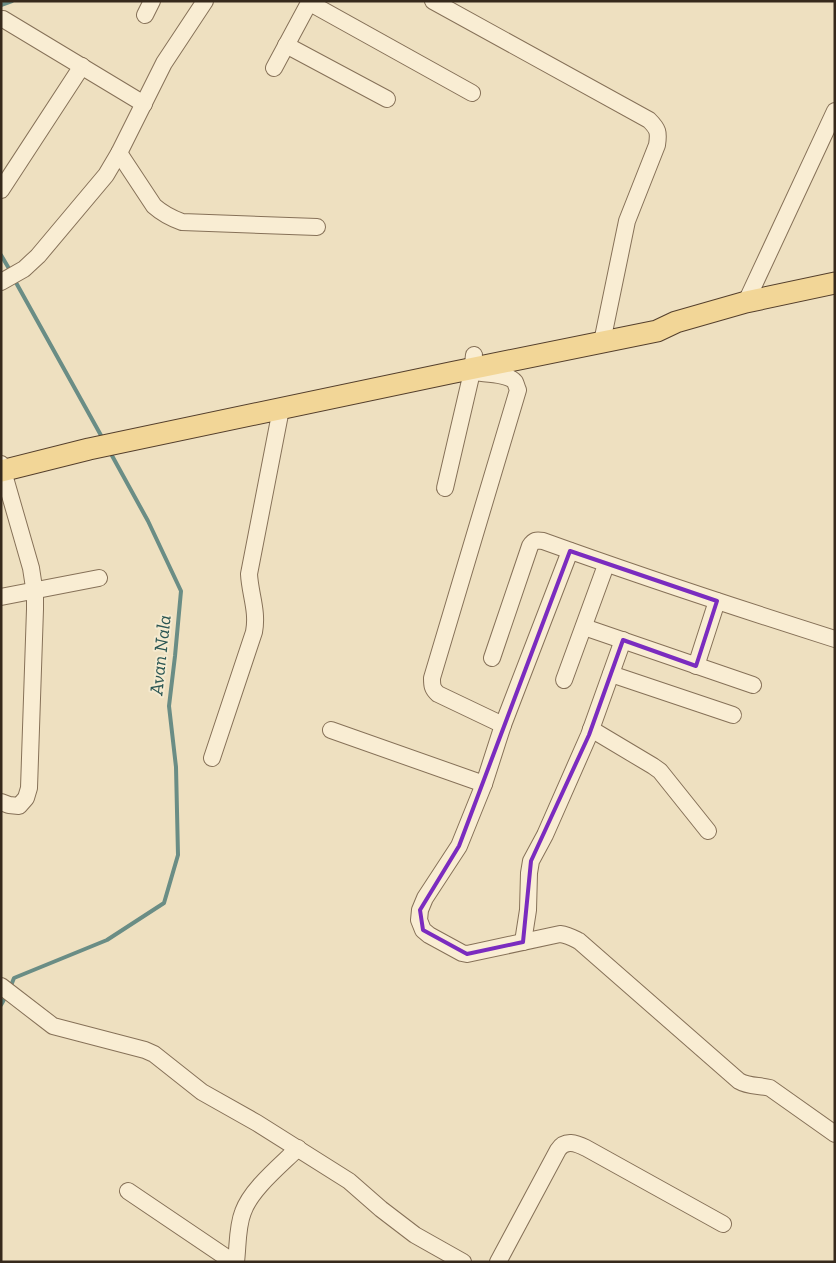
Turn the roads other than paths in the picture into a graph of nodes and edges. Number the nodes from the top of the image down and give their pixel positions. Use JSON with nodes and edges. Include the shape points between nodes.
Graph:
{"nodes":[{"id":1,"x":205,"y":1,"type":"edge"},
{"id":2,"x":433,"y":1,"type":"edge"},
{"id":3,"x":310,"y":2,"type":"edge"},
{"id":4,"x":3,"y":19,"type":"dead end"},
{"id":5,"x":286,"y":45,"type":"junction"},
{"id":6,"x":82,"y":66,"type":"junction"},
{"id":7,"x":274,"y":68,"type":"dead end"},
{"id":8,"x":472,"y":93,"type":"dead end"},
{"id":9,"x":387,"y":99,"type":"dead end"},
{"id":10,"x":144,"y":104,"type":"junction"},
{"id":11,"x":835,"y":111,"type":"edge"},
{"id":12,"x":119,"y":153,"type":"junction"},
{"id":13,"x":1,"y":190,"type":"edge"},
{"id":14,"x":317,"y":227,"type":"dead end"},
{"id":15,"x":2,"y":281,"type":"edge"},
{"id":16,"x":835,"y":283,"type":"edge"},
{"id":17,"x":746,"y":302,"type":"junction"},
{"id":18,"x":603,"y":336,"type":"junction"},
{"id":19,"x":473,"y":365,"type":"junction"},
{"id":20,"x":281,"y":409,"type":"junction"},
{"id":21,"x":145,"y":433,"type":"junction"},
{"id":22,"x":2,"y":466,"type":"edge"},
{"id":23,"x":445,"y":488,"type":"dead end"},
{"id":24,"x":570,"y":551,"type":"junction"},
{"id":25,"x":606,"y":565,"type":"junction"},
{"id":26,"x":99,"y":578,"type":"dead end"},
{"id":27,"x":34,"y":590,"type":"junction"},
{"id":28,"x":1,"y":597,"type":"edge"},
{"id":29,"x":717,"y":601,"type":"junction"},
{"id":30,"x":584,"y":627,"type":"junction"},
{"id":31,"x":835,"y":638,"type":"edge"},
{"id":32,"x":623,"y":640,"type":"junction"},
{"id":33,"x":492,"y":658,"type":"dead end"},
{"id":34,"x":696,"y":666,"type":"junction"},
{"id":35,"x":611,"y":674,"type":"junction"},
{"id":36,"x":564,"y":680,"type":"dead end"},
{"id":37,"x":753,"y":686,"type":"dead end"},
{"id":38,"x":733,"y":715,"type":"dead end"},
{"id":39,"x":503,"y":725,"type":"junction"},
{"id":40,"x":591,"y":728,"type":"junction"},
{"id":41,"x":331,"y":730,"type":"dead end"},
{"id":42,"x":212,"y":758,"type":"dead end"},
{"id":43,"x":484,"y":784,"type":"junction"},
{"id":44,"x":1,"y":802,"type":"edge"},
{"id":45,"x":708,"y":831,"type":"dead end"},
{"id":46,"x":523,"y":942,"type":"junction"},
{"id":47,"x":5,"y":989,"type":"edge"},
{"id":48,"x":835,"y":1134,"type":"edge"},
{"id":49,"x":298,"y":1148,"type":"junction"},
{"id":50,"x":128,"y":1191,"type":"dead end"},
{"id":51,"x":723,"y":1224,"type":"dead end"},
{"id":52,"x":235,"y":1262,"type":"edge"},
{"id":53,"x":463,"y":1262,"type":"edge"},
{"id":54,"x":498,"y":1262,"type":"edge"}],
"edges":[{"from":1,"to":10,"type":"street","via":[[164,63]]},
{"from":2,"to":18,"type":"street","via":[[649,120],[656,127],[659,135],[657,145],[627,221]]},
{"from":3,"to":5,"type":"street"},
{"from":3,"to":8,"type":"street"},
{"from":4,"to":6,"type":"street"},
{"from":5,"to":7,"type":"street"},
{"from":5,"to":9,"type":"street"},
{"from":6,"to":10,"type":"street"},
{"from":6,"to":13,"type":"street"},
{"from":10,"to":12,"type":"street"},
{"from":11,"to":17,"type":"street"},
{"from":12,"to":14,"type":"street","via":[[154,206],[170,218],[182,222]]},
{"from":12,"to":15,"type":"street","via":[[106,175],[38,256],[24,269]]},
{"from":16,"to":17,"type":"main road"},
{"from":17,"to":18,"type":"main road","via":[[676,322],[651,321]]},
{"from":18,"to":19,"type":"main road"},
{"from":19,"to":20,"type":"main road"},
{"from":19,"to":21,"type":"main road"},
{"from":19,"to":23,"type":"street"},
{"from":19,"to":39,"type":"street","via":[[511,379],[518,390],[432,685],[438,694]]},
{"from":20,"to":21,"type":"main road"},
{"from":20,"to":42,"type":"street","via":[[249,574],[256,615],[254,632]]},
{"from":21,"to":22,"type":"main road"},
{"from":22,"to":27,"type":"street"},
{"from":24,"to":25,"type":"street"},
{"from":24,"to":33,"type":"street","via":[[533,541]]},
{"from":24,"to":39,"type":"street"},
{"from":25,"to":29,"type":"street"},
{"from":25,"to":30,"type":"street"},
{"from":26,"to":27,"type":"street"},
{"from":27,"to":28,"type":"street"},
{"from":27,"to":44,"type":"street","via":[[29,788],[19,806]]},
{"from":29,"to":31,"type":"street"},
{"from":29,"to":34,"type":"street"},
{"from":30,"to":32,"type":"street"},
{"from":30,"to":36,"type":"street"},
{"from":32,"to":34,"type":"street"},
{"from":32,"to":35,"type":"street"},
{"from":34,"to":37,"type":"street"},
{"from":35,"to":38,"type":"street"},
{"from":35,"to":40,"type":"street"},
{"from":39,"to":43,"type":"street"},
{"from":40,"to":45,"type":"street","via":[[660,771]]},
{"from":40,"to":46,"type":"street","via":[[531,861]]},
{"from":41,"to":43,"type":"street"},
{"from":43,"to":46,"type":"street","via":[[459,846],[426,898],[419,920],[429,935],[462,953]]},
{"from":46,"to":48,"type":"street","via":[[560,934],[572,937],[739,1081],[770,1088]]},
{"from":47,"to":49,"type":"street","via":[[53,1026],[154,1054],[202,1092]]},
{"from":49,"to":52,"type":"street","via":[[258,1188],[243,1211]]},
{"from":49,"to":53,"type":"street","via":[[349,1180],[419,1238]]},
{"from":50,"to":52,"type":"street"},
{"from":51,"to":54,"type":"street","via":[[586,1148],[567,1142],[558,1150]]}]}
